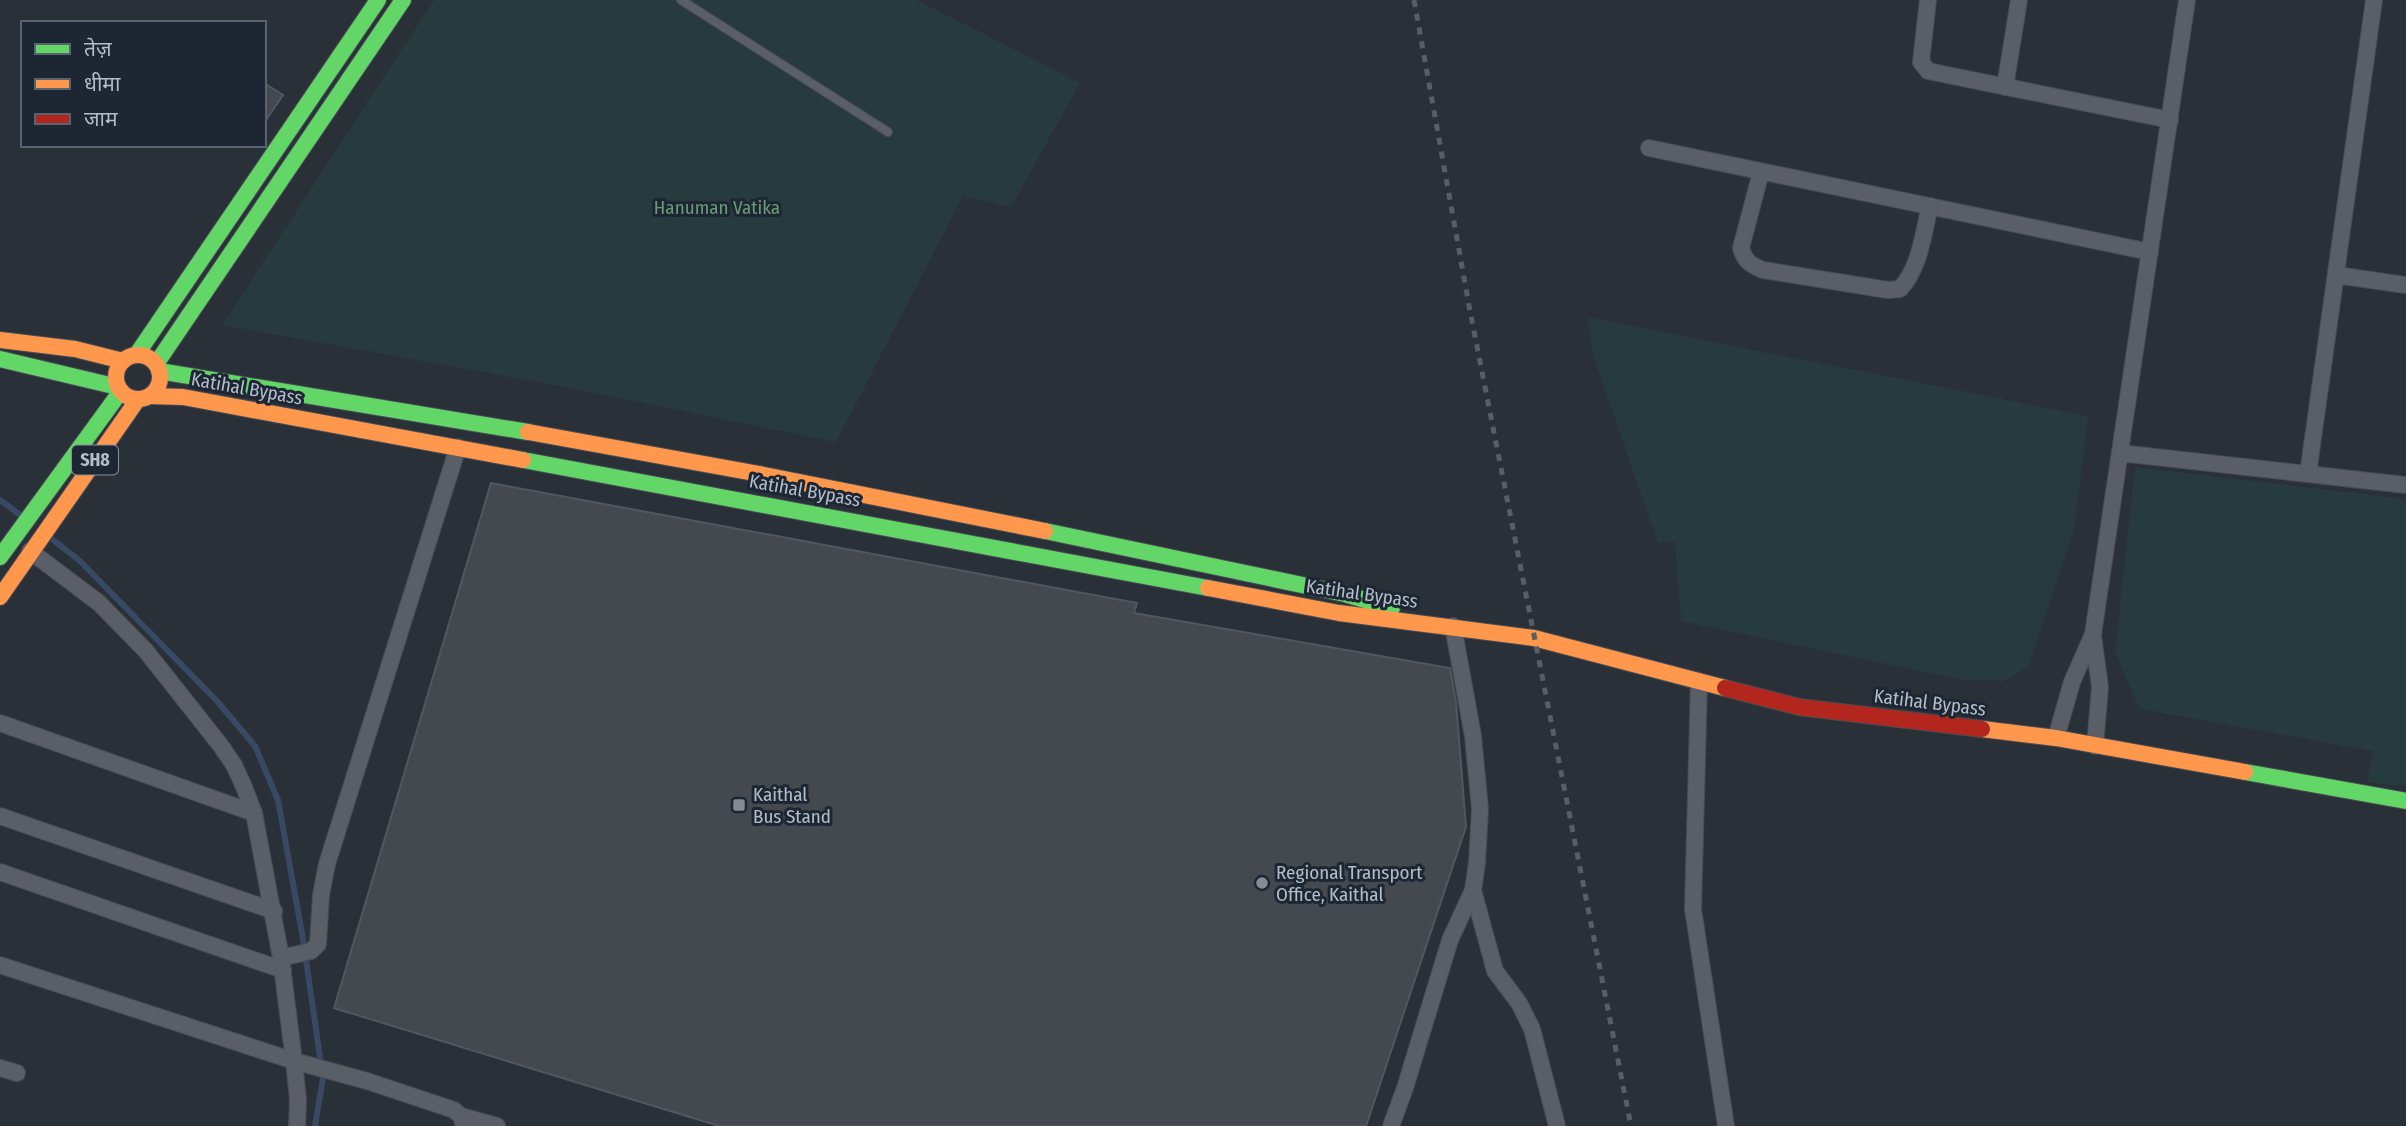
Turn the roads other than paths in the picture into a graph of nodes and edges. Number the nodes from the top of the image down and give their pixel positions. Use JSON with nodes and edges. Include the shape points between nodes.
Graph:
{"nodes":[{"id":1,"x":378,"y":0,"type":"edge"},
{"id":2,"x":403,"y":0,"type":"edge"},
{"id":3,"x":681,"y":0,"type":"edge"},
{"id":4,"x":1928,"y":0,"type":"edge"},
{"id":5,"x":2019,"y":0,"type":"edge"},
{"id":6,"x":2187,"y":0,"type":"edge"},
{"id":7,"x":2374,"y":0,"type":"edge"},
{"id":8,"x":2006,"y":87,"type":"junction"},
{"id":9,"x":2170,"y":120,"type":"junction"},
{"id":10,"x":888,"y":132,"type":"dead end"},
{"id":11,"x":271,"y":143,"type":"edge"},
{"id":12,"x":1649,"y":148,"type":"dead end"},
{"id":13,"x":1762,"y":172,"type":"junction"},
{"id":14,"x":1930,"y":206,"type":"junction"},
{"id":15,"x":2150,"y":252,"type":"junction"},
{"id":16,"x":2336,"y":275,"type":"junction"},
{"id":17,"x":2406,"y":285,"type":"edge"},
{"id":18,"x":0,"y":340,"type":"edge"},
{"id":19,"x":130,"y":358,"type":"junction"},
{"id":20,"x":0,"y":359,"type":"edge"},
{"id":21,"x":158,"y":368,"type":"junction"},
{"id":22,"x":120,"y":389,"type":"junction"},
{"id":23,"x":144,"y":398,"type":"junction"},
{"id":24,"x":458,"y":447,"type":"junction"},
{"id":25,"x":2120,"y":453,"type":"junction"},
{"id":26,"x":2308,"y":474,"type":"junction"},
{"id":27,"x":2406,"y":485,"type":"edge"},
{"id":28,"x":33,"y":547,"type":"junction"},
{"id":29,"x":0,"y":557,"type":"edge"},
{"id":30,"x":0,"y":597,"type":"edge"},
{"id":31,"x":1453,"y":626,"type":"junction"},
{"id":32,"x":2093,"y":634,"type":"junction"},
{"id":33,"x":1699,"y":681,"type":"junction"},
{"id":34,"x":0,"y":723,"type":"edge"},
{"id":35,"x":2056,"y":738,"type":"junction"},
{"id":36,"x":2095,"y":746,"type":"junction"},
{"id":37,"x":2406,"y":801,"type":"edge"},
{"id":38,"x":254,"y":813,"type":"junction"},
{"id":39,"x":0,"y":816,"type":"edge"},
{"id":40,"x":0,"y":872,"type":"edge"},
{"id":41,"x":1473,"y":890,"type":"junction"},
{"id":42,"x":274,"y":911,"type":"junction"},
{"id":43,"x":286,"y":961,"type":"junction"},
{"id":44,"x":0,"y":965,"type":"edge"},
{"id":45,"x":302,"y":1063,"type":"junction"},
{"id":46,"x":0,"y":1068,"type":"edge"},
{"id":47,"x":18,"y":1073,"type":"dead end"},
{"id":48,"x":463,"y":1121,"type":"edge"},
{"id":49,"x":297,"y":1126,"type":"edge"},
{"id":50,"x":497,"y":1126,"type":"edge"},
{"id":51,"x":1391,"y":1126,"type":"edge"},
{"id":52,"x":1557,"y":1126,"type":"edge"},
{"id":53,"x":1726,"y":1126,"type":"edge"}],
"edges":[{"from":1,"to":11,"type":"main road"},
{"from":2,"to":21,"type":"main road"},
{"from":3,"to":10,"type":"lane"},
{"from":4,"to":8,"type":"street","via":[[1921,62],[1928,71]]},
{"from":5,"to":8,"type":"street"},
{"from":6,"to":9,"type":"street"},
{"from":7,"to":16,"type":"street"},
{"from":8,"to":9,"type":"street"},
{"from":9,"to":15,"type":"street"},
{"from":11,"to":19,"type":"main road"},
{"from":12,"to":13,"type":"street"},
{"from":13,"to":14,"type":"street"},
{"from":13,"to":14,"type":"street","via":[[1741,248],[1744,258],[1763,270],[1900,289],[1914,268]]},
{"from":14,"to":15,"type":"street"},
{"from":15,"to":25,"type":"street"},
{"from":16,"to":17,"type":"street"},
{"from":16,"to":26,"type":"street"},
{"from":18,"to":19,"type":"main road"},
{"from":19,"to":21,"type":"main road","via":[[150,358]]},
{"from":19,"to":22,"type":"main road","via":[[117,373]]},
{"from":20,"to":22,"type":"main road"},
{"from":21,"to":23,"type":"main road","via":[[160,382]]},
{"from":21,"to":31,"type":"main road","name":"Katihal Bypass","via":[[973,515],[1345,594]]},
{"from":22,"to":23,"type":"main road","via":[[131,398]]},
{"from":22,"to":29,"type":"main road","number":"SH8"},
{"from":23,"to":24,"type":"main road","name":"Katihal Bypass","via":[[183,397]]},
{"from":23,"to":28,"type":"main road","number":"SH8"},
{"from":24,"to":31,"type":"main road","name":"Katihal Bypass","via":[[1339,613]]},
{"from":24,"to":43,"type":"street","via":[[327,864],[318,944]]},
{"from":25,"to":26,"type":"street"},
{"from":25,"to":32,"type":"street"},
{"from":26,"to":27,"type":"street"},
{"from":28,"to":30,"type":"main road","number":"SH8"},
{"from":28,"to":38,"type":"street","via":[[146,651],[234,765]]},
{"from":31,"to":33,"type":"main road","name":"Katihal Bypass","via":[[1534,638]]},
{"from":31,"to":41,"type":"street","via":[[1473,736],[1480,808]]},
{"from":32,"to":35,"type":"street","via":[[2072,682]]},
{"from":32,"to":36,"type":"street","via":[[2100,687]]},
{"from":33,"to":35,"type":"main road","name":"Katihal Bypass","via":[[1799,707]]},
{"from":33,"to":53,"type":"street","via":[[1693,909]]},
{"from":34,"to":38,"type":"street"},
{"from":35,"to":36,"type":"main road","name":"Katihal Bypass"},
{"from":36,"to":37,"type":"main road","name":"Katihal Bypass"},
{"from":38,"to":42,"type":"street"},
{"from":39,"to":42,"type":"street"},
{"from":40,"to":43,"type":"street"},
{"from":41,"to":51,"type":"street","via":[[1450,940]]},
{"from":41,"to":52,"type":"street","via":[[1495,971],[1532,1029]]},
{"from":42,"to":43,"type":"street"},
{"from":43,"to":45,"type":"street"},
{"from":44,"to":45,"type":"street"},
{"from":45,"to":48,"type":"street","via":[[454,1110]]},
{"from":45,"to":49,"type":"street"},
{"from":46,"to":47,"type":"street"},
{"from":48,"to":50,"type":"street"}]}
